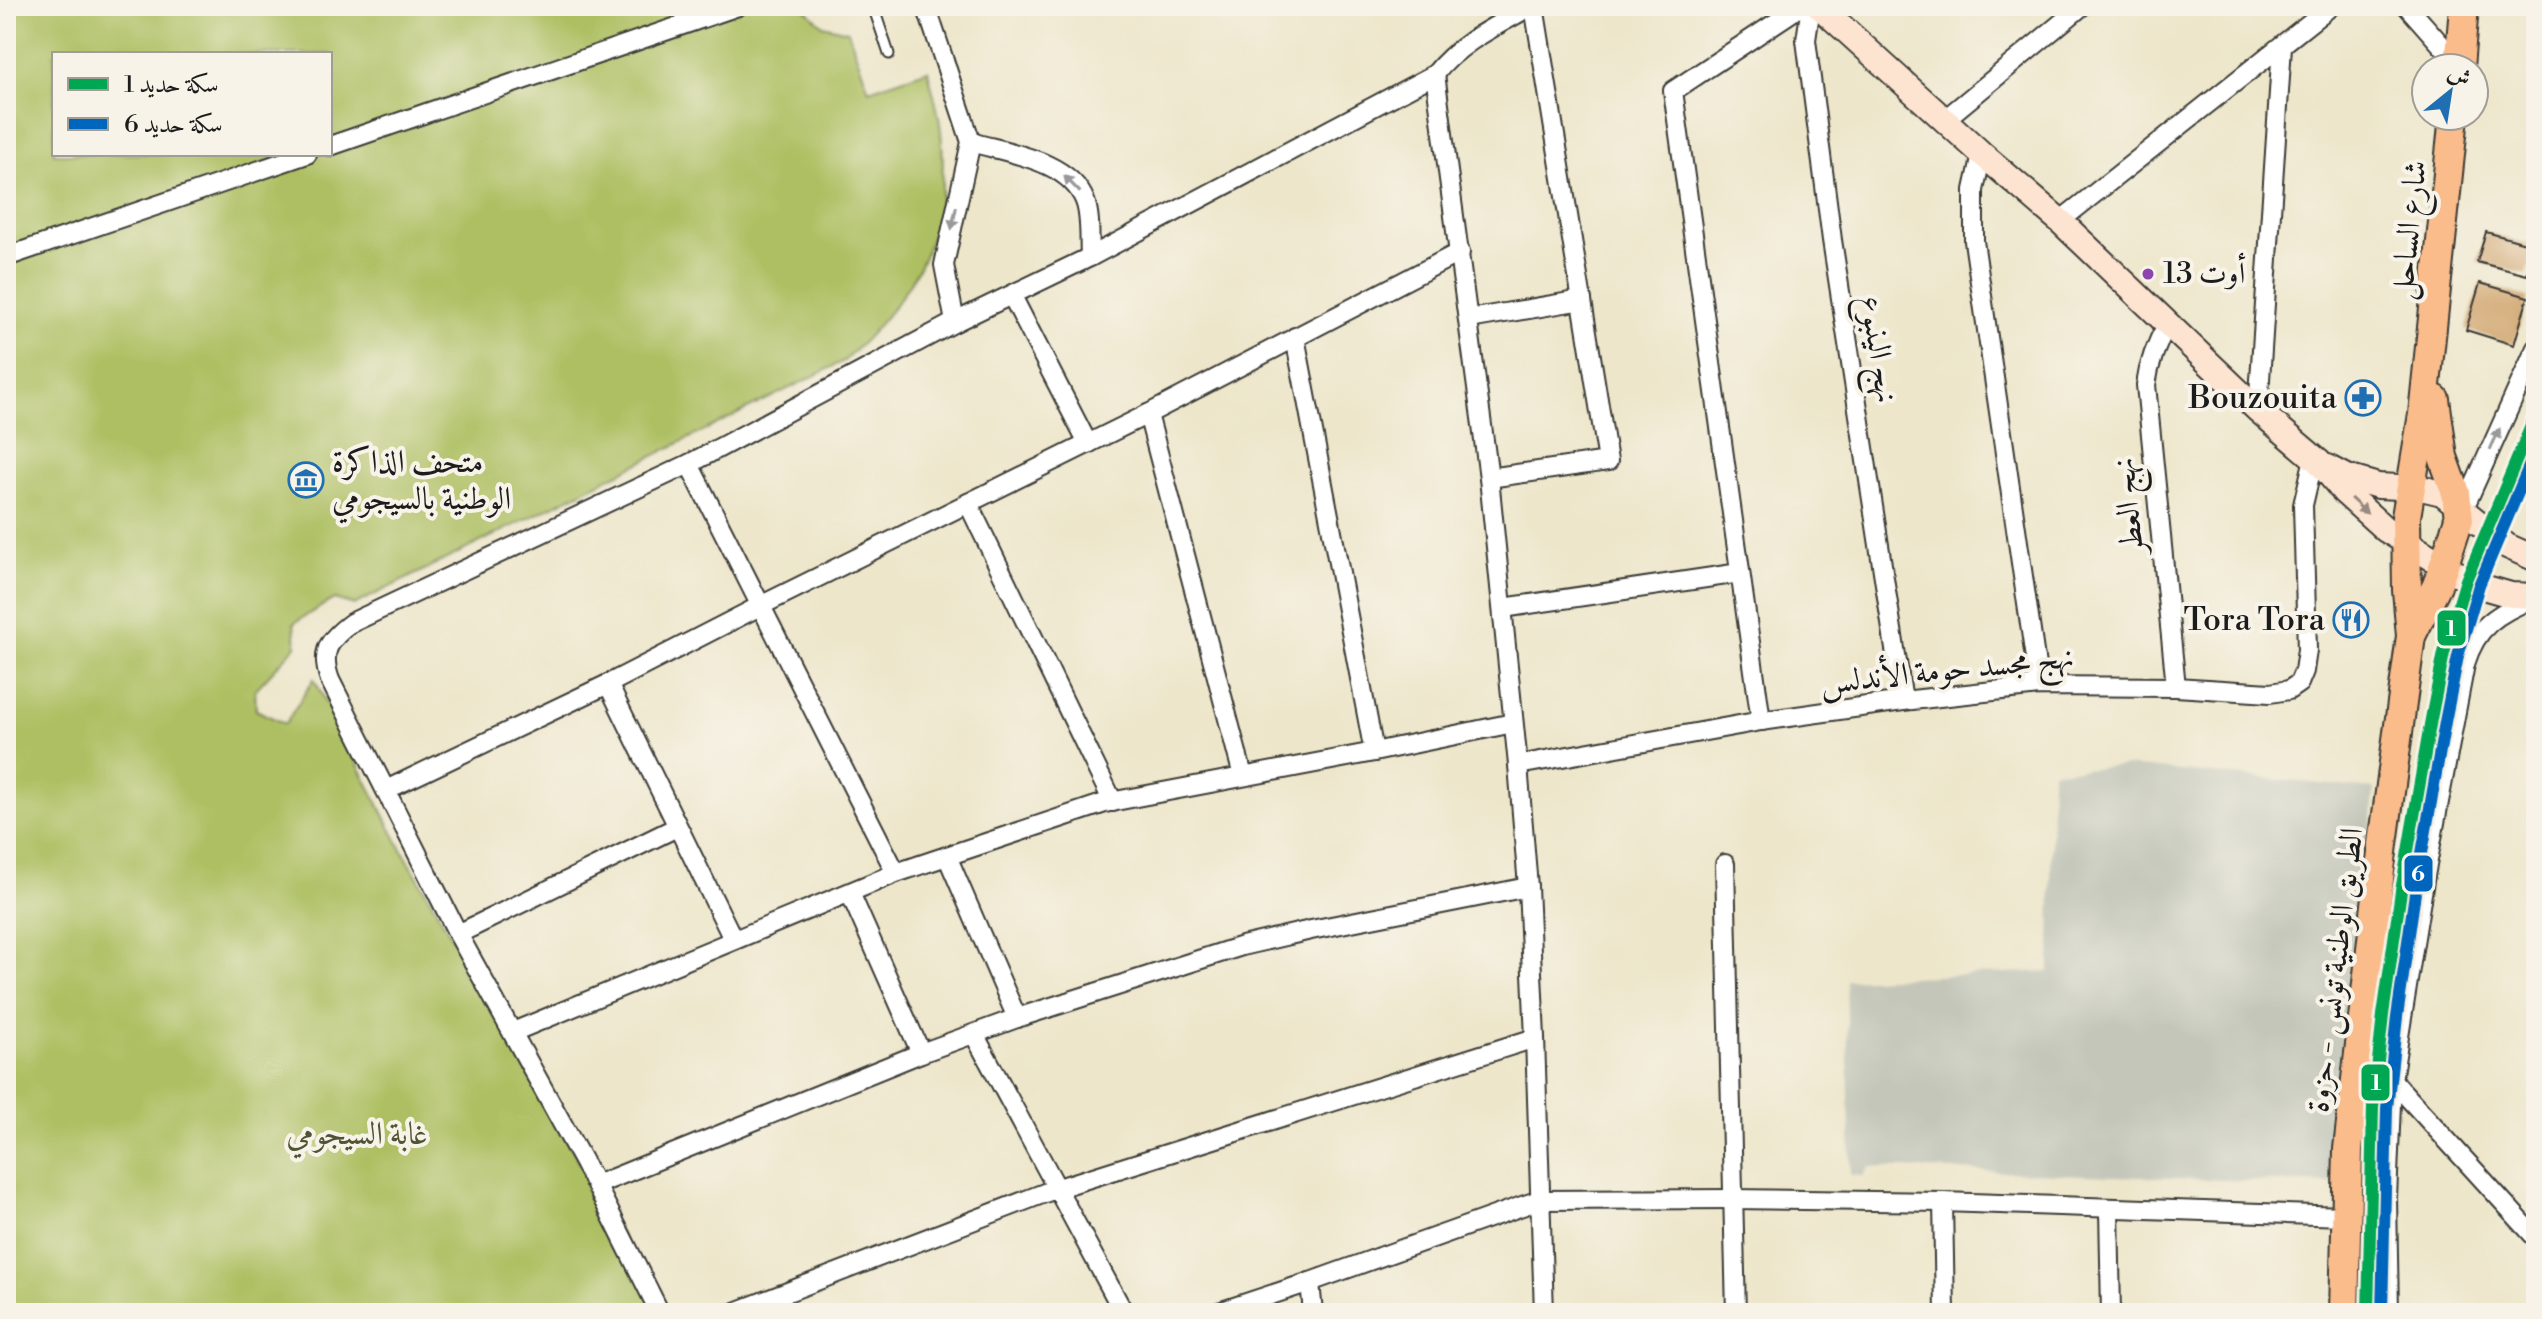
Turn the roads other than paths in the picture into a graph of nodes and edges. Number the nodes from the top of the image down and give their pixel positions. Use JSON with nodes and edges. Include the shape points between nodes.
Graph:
{"nodes":[{"id":1,"x":738,"y":6,"type":"edge"},
{"id":2,"x":873,"y":6,"type":"edge"},
{"id":3,"x":926,"y":6,"type":"edge"},
{"id":4,"x":1532,"y":6,"type":"edge"},
{"id":5,"x":1801,"y":6,"type":"edge"},
{"id":6,"x":1811,"y":6,"type":"edge"},
{"id":7,"x":1819,"y":6,"type":"edge"},
{"id":8,"x":2082,"y":6,"type":"edge"},
{"id":9,"x":2331,"y":6,"type":"edge"},
{"id":10,"x":2407,"y":6,"type":"edge"},
{"id":11,"x":2464,"y":6,"type":"edge"},
{"id":12,"x":2282,"y":46,"type":"junction"},
{"id":13,"x":2446,"y":52,"type":"edge"},
{"id":14,"x":2460,"y":52,"type":"edge"},
{"id":15,"x":889,"y":54,"type":"dead end"},
{"id":16,"x":1435,"y":74,"type":"junction"},
{"id":17,"x":1944,"y":120,"type":"junction"},
{"id":18,"x":2452,"y":132,"type":"edge"},
{"id":19,"x":971,"y":142,"type":"junction"},
{"id":20,"x":332,"y":145,"type":"edge"},
{"id":21,"x":1982,"y":154,"type":"junction"},
{"id":22,"x":301,"y":156,"type":"edge"},
{"id":23,"x":2060,"y":221,"type":"junction"},
{"id":24,"x":1460,"y":252,"type":"junction"},
{"id":25,"x":6,"y":257,"type":"edge"},
{"id":26,"x":1090,"y":257,"type":"junction"},
{"id":27,"x":1012,"y":296,"type":"junction"},
{"id":28,"x":1582,"y":300,"type":"junction"},
{"id":29,"x":1469,"y":319,"type":"junction"},
{"id":30,"x":955,"y":322,"type":"junction"},
{"id":31,"x":2168,"y":323,"type":"junction"},
{"id":32,"x":1295,"y":337,"type":"junction"},
{"id":33,"x":2536,"y":348,"type":"edge"},
{"id":34,"x":2431,"y":351,"type":"junction"},
{"id":35,"x":2258,"y":410,"type":"junction"},
{"id":36,"x":1148,"y":414,"type":"junction"},
{"id":37,"x":1088,"y":444,"type":"junction"},
{"id":38,"x":2316,"y":460,"type":"junction"},
{"id":39,"x":689,"y":464,"type":"junction"},
{"id":40,"x":1489,"y":478,"type":"junction"},
{"id":41,"x":2410,"y":489,"type":"junction"},
{"id":42,"x":968,"y":503,"type":"junction"},
{"id":43,"x":2461,"y":512,"type":"junction"},
{"id":44,"x":2406,"y":544,"type":"junction"},
{"id":45,"x":2536,"y":559,"type":"edge"},
{"id":46,"x":2444,"y":567,"type":"junction"},
{"id":47,"x":1740,"y":573,"type":"junction"},
{"id":48,"x":2536,"y":596,"type":"edge"},
{"id":49,"x":762,"y":605,"type":"junction"},
{"id":50,"x":1503,"y":608,"type":"junction"},
{"id":51,"x":2411,"y":636,"type":"junction"},
{"id":52,"x":608,"y":684,"type":"junction"},
{"id":53,"x":2039,"y":686,"type":"junction"},
{"id":54,"x":2176,"y":687,"type":"junction"},
{"id":55,"x":1903,"y":701,"type":"junction"},
{"id":56,"x":1761,"y":721,"type":"junction"},
{"id":57,"x":1513,"y":723,"type":"junction"},
{"id":58,"x":1374,"y":752,"type":"junction"},
{"id":59,"x":1518,"y":765,"type":"junction"},
{"id":60,"x":1243,"y":776,"type":"junction"},
{"id":61,"x":386,"y":790,"type":"junction"},
{"id":62,"x":1113,"y":802,"type":"junction"},
{"id":63,"x":677,"y":827,"type":"junction"},
{"id":64,"x":947,"y":856,"type":"junction"},
{"id":65,"x":1725,"y":864,"type":"dead end"},
{"id":66,"x":896,"y":873,"type":"junction"},
{"id":67,"x":1528,"y":887,"type":"junction"},
{"id":68,"x":850,"y":893,"type":"junction"},
{"id":69,"x":458,"y":934,"type":"junction"},
{"id":70,"x":733,"y":939,"type":"junction"},
{"id":71,"x":1017,"y":1018,"type":"junction"},
{"id":72,"x":513,"y":1032,"type":"junction"},
{"id":73,"x":974,"y":1034,"type":"junction"},
{"id":74,"x":1535,"y":1038,"type":"junction"},
{"id":75,"x":921,"y":1053,"type":"junction"},
{"id":76,"x":2392,"y":1080,"type":"junction"},
{"id":77,"x":596,"y":1185,"type":"junction"},
{"id":78,"x":1055,"y":1189,"type":"junction"},
{"id":79,"x":1733,"y":1199,"type":"junction"},
{"id":80,"x":1539,"y":1200,"type":"junction"},
{"id":81,"x":1943,"y":1202,"type":"junction"},
{"id":82,"x":2109,"y":1209,"type":"junction"},
{"id":83,"x":2345,"y":1216,"type":"junction"},
{"id":84,"x":2536,"y":1238,"type":"edge"},
{"id":85,"x":1310,"y":1282,"type":"junction"},
{"id":86,"x":660,"y":1313,"type":"edge"},
{"id":87,"x":733,"y":1313,"type":"edge"},
{"id":88,"x":1124,"y":1313,"type":"edge"},
{"id":89,"x":1216,"y":1313,"type":"edge"},
{"id":90,"x":1313,"y":1313,"type":"edge"},
{"id":91,"x":1544,"y":1313,"type":"edge"},
{"id":92,"x":1736,"y":1313,"type":"edge"},
{"id":93,"x":1945,"y":1313,"type":"edge"},
{"id":94,"x":2111,"y":1313,"type":"edge"},
{"id":95,"x":2344,"y":1313,"type":"edge"},
{"id":96,"x":2389,"y":1313,"type":"edge"}],
"edges":[{"from":1,"to":20,"type":"street"},
{"from":2,"to":15,"type":"lane"},
{"from":3,"to":19,"type":"street"},
{"from":4,"to":16,"type":"street","via":[[1469,41]]},
{"from":4,"to":28,"type":"street"},
{"from":5,"to":47,"type":"street","via":[[1673,91]]},
{"from":6,"to":55,"type":"street","name":"نهج الينبوع","via":[[1806,40],[1826,194]]},
{"from":7,"to":17,"type":"street"},
{"from":8,"to":17,"type":"street"},
{"from":9,"to":12,"type":"street"},
{"from":10,"to":13,"type":"street"},
{"from":11,"to":14,"type":"main road"},
{"from":12,"to":23,"type":"street"},
{"from":12,"to":35,"type":"street"},
{"from":16,"to":24,"type":"street"},
{"from":16,"to":26,"type":"street"},
{"from":17,"to":21,"type":"street"},
{"from":18,"to":34,"type":"main road","name":"شارع الساحل"},
{"from":26,"to":19,"type":"street","one_way":true,"via":[[1087,204],[1079,187],[1056,169]]},
{"from":19,"to":30,"type":"street","one_way":true,"via":[[944,265]]},
{"from":21,"to":23,"type":"street"},
{"from":21,"to":53,"type":"street","via":[[1974,190],[1974,241]]},
{"from":22,"to":25,"type":"street"},
{"from":23,"to":31,"type":"street"},
{"from":24,"to":29,"type":"street"},
{"from":24,"to":32,"type":"street"},
{"from":26,"to":27,"type":"street"},
{"from":27,"to":30,"type":"street"},
{"from":27,"to":37,"type":"street"},
{"from":28,"to":29,"type":"street"},
{"from":28,"to":40,"type":"street","via":[[1608,461]]},
{"from":29,"to":40,"type":"street"},
{"from":30,"to":39,"type":"street"},
{"from":31,"to":35,"type":"street"},
{"from":31,"to":54,"type":"street","name":"نهج العطر","via":[[2154,348],[2146,385]]},
{"from":32,"to":36,"type":"street"},
{"from":32,"to":58,"type":"street"},
{"from":43,"to":33,"type":"street","one_way":true},
{"from":34,"to":41,"type":"main road","name":"شارع الساحل"},
{"from":34,"to":43,"type":"main road","name":"شارع الساحل","via":[[2441,447]]},
{"from":35,"to":38,"type":"street"},
{"from":36,"to":37,"type":"street"},
{"from":36,"to":60,"type":"street"},
{"from":37,"to":42,"type":"street"},
{"from":38,"to":41,"type":"street","via":[[2362,482]]},
{"from":38,"to":44,"type":"street","one_way":true,"via":[[2365,512]]},
{"from":38,"to":54,"type":"street","name":"نهج مجسد حومة الأندلس","via":[[2303,505],[2307,650],[2299,683],[2270,693]]},
{"from":39,"to":49,"type":"street"},
{"from":39,"to":61,"type":"street","via":[[351,623],[336,635],[324,664]]},
{"from":40,"to":50,"type":"street"},
{"from":41,"to":43,"type":"street","via":[[2442,493]]},
{"from":41,"to":44,"type":"main road","name":"شارع الساحل"},
{"from":42,"to":49,"type":"street"},
{"from":42,"to":62,"type":"street"},
{"from":43,"to":45,"type":"street","via":[[2507,546]]},
{"from":43,"to":46,"type":"main road"},
{"from":44,"to":46,"type":"street"},
{"from":44,"to":51,"type":"main road","name":"الطريق الوطنية تونس - حزوة"},
{"from":46,"to":48,"type":"street","via":[[2493,591]]},
{"from":46,"to":51,"type":"main road","name":"الطريق الوطنية تونس - حزوة"},
{"from":47,"to":50,"type":"street"},
{"from":47,"to":56,"type":"street"},
{"from":48,"to":76,"type":"street","via":[[2489,622],[2468,657]]},
{"from":49,"to":52,"type":"street"},
{"from":49,"to":66,"type":"street"},
{"from":50,"to":57,"type":"street"},
{"from":51,"to":83,"type":"main road","name":"الطريق الوطنية تونس - حزوة","via":[[2351,1116]]},
{"from":52,"to":61,"type":"street"},
{"from":52,"to":63,"type":"street"},
{"from":53,"to":54,"type":"street","name":"نهج مجسد حومة الأندلس"},
{"from":53,"to":55,"type":"street","name":"نهج مجسد حومة الأندلس"},
{"from":55,"to":56,"type":"street","name":"نهج مجسد حومة الأندلس"},
{"from":56,"to":59,"type":"street","name":"نهج مجسد حومة الأندلس"},
{"from":57,"to":58,"type":"street"},
{"from":57,"to":59,"type":"street"},
{"from":58,"to":60,"type":"street"},
{"from":59,"to":67,"type":"street"},
{"from":60,"to":62,"type":"street"},
{"from":61,"to":69,"type":"street"},
{"from":62,"to":64,"type":"street"},
{"from":63,"to":69,"type":"street"},
{"from":63,"to":70,"type":"street"},
{"from":64,"to":66,"type":"street"},
{"from":64,"to":71,"type":"street"},
{"from":65,"to":79,"type":"street"},
{"from":66,"to":68,"type":"street"},
{"from":67,"to":71,"type":"street","via":[[1242,946]]},
{"from":67,"to":74,"type":"street"},
{"from":68,"to":70,"type":"street"},
{"from":68,"to":75,"type":"street"},
{"from":69,"to":72,"type":"street"},
{"from":70,"to":72,"type":"street"},
{"from":71,"to":73,"type":"street"},
{"from":72,"to":77,"type":"street"},
{"from":73,"to":75,"type":"street"},
{"from":73,"to":78,"type":"street"},
{"from":74,"to":78,"type":"street"},
{"from":74,"to":80,"type":"street"},
{"from":75,"to":77,"type":"street"},
{"from":76,"to":84,"type":"street"},
{"from":76,"to":96,"type":"street"},
{"from":77,"to":86,"type":"street"},
{"from":78,"to":87,"type":"street"},
{"from":78,"to":88,"type":"street"},
{"from":79,"to":80,"type":"street"},
{"from":79,"to":81,"type":"street"},
{"from":79,"to":92,"type":"street"},
{"from":80,"to":85,"type":"street"},
{"from":80,"to":91,"type":"street"},
{"from":81,"to":82,"type":"street"},
{"from":81,"to":93,"type":"street"},
{"from":82,"to":83,"type":"street"},
{"from":82,"to":94,"type":"street"},
{"from":83,"to":95,"type":"main road","name":"الطريق الوطنية تونس - حزوة"},
{"from":85,"to":89,"type":"street"},
{"from":85,"to":90,"type":"street"}]}
